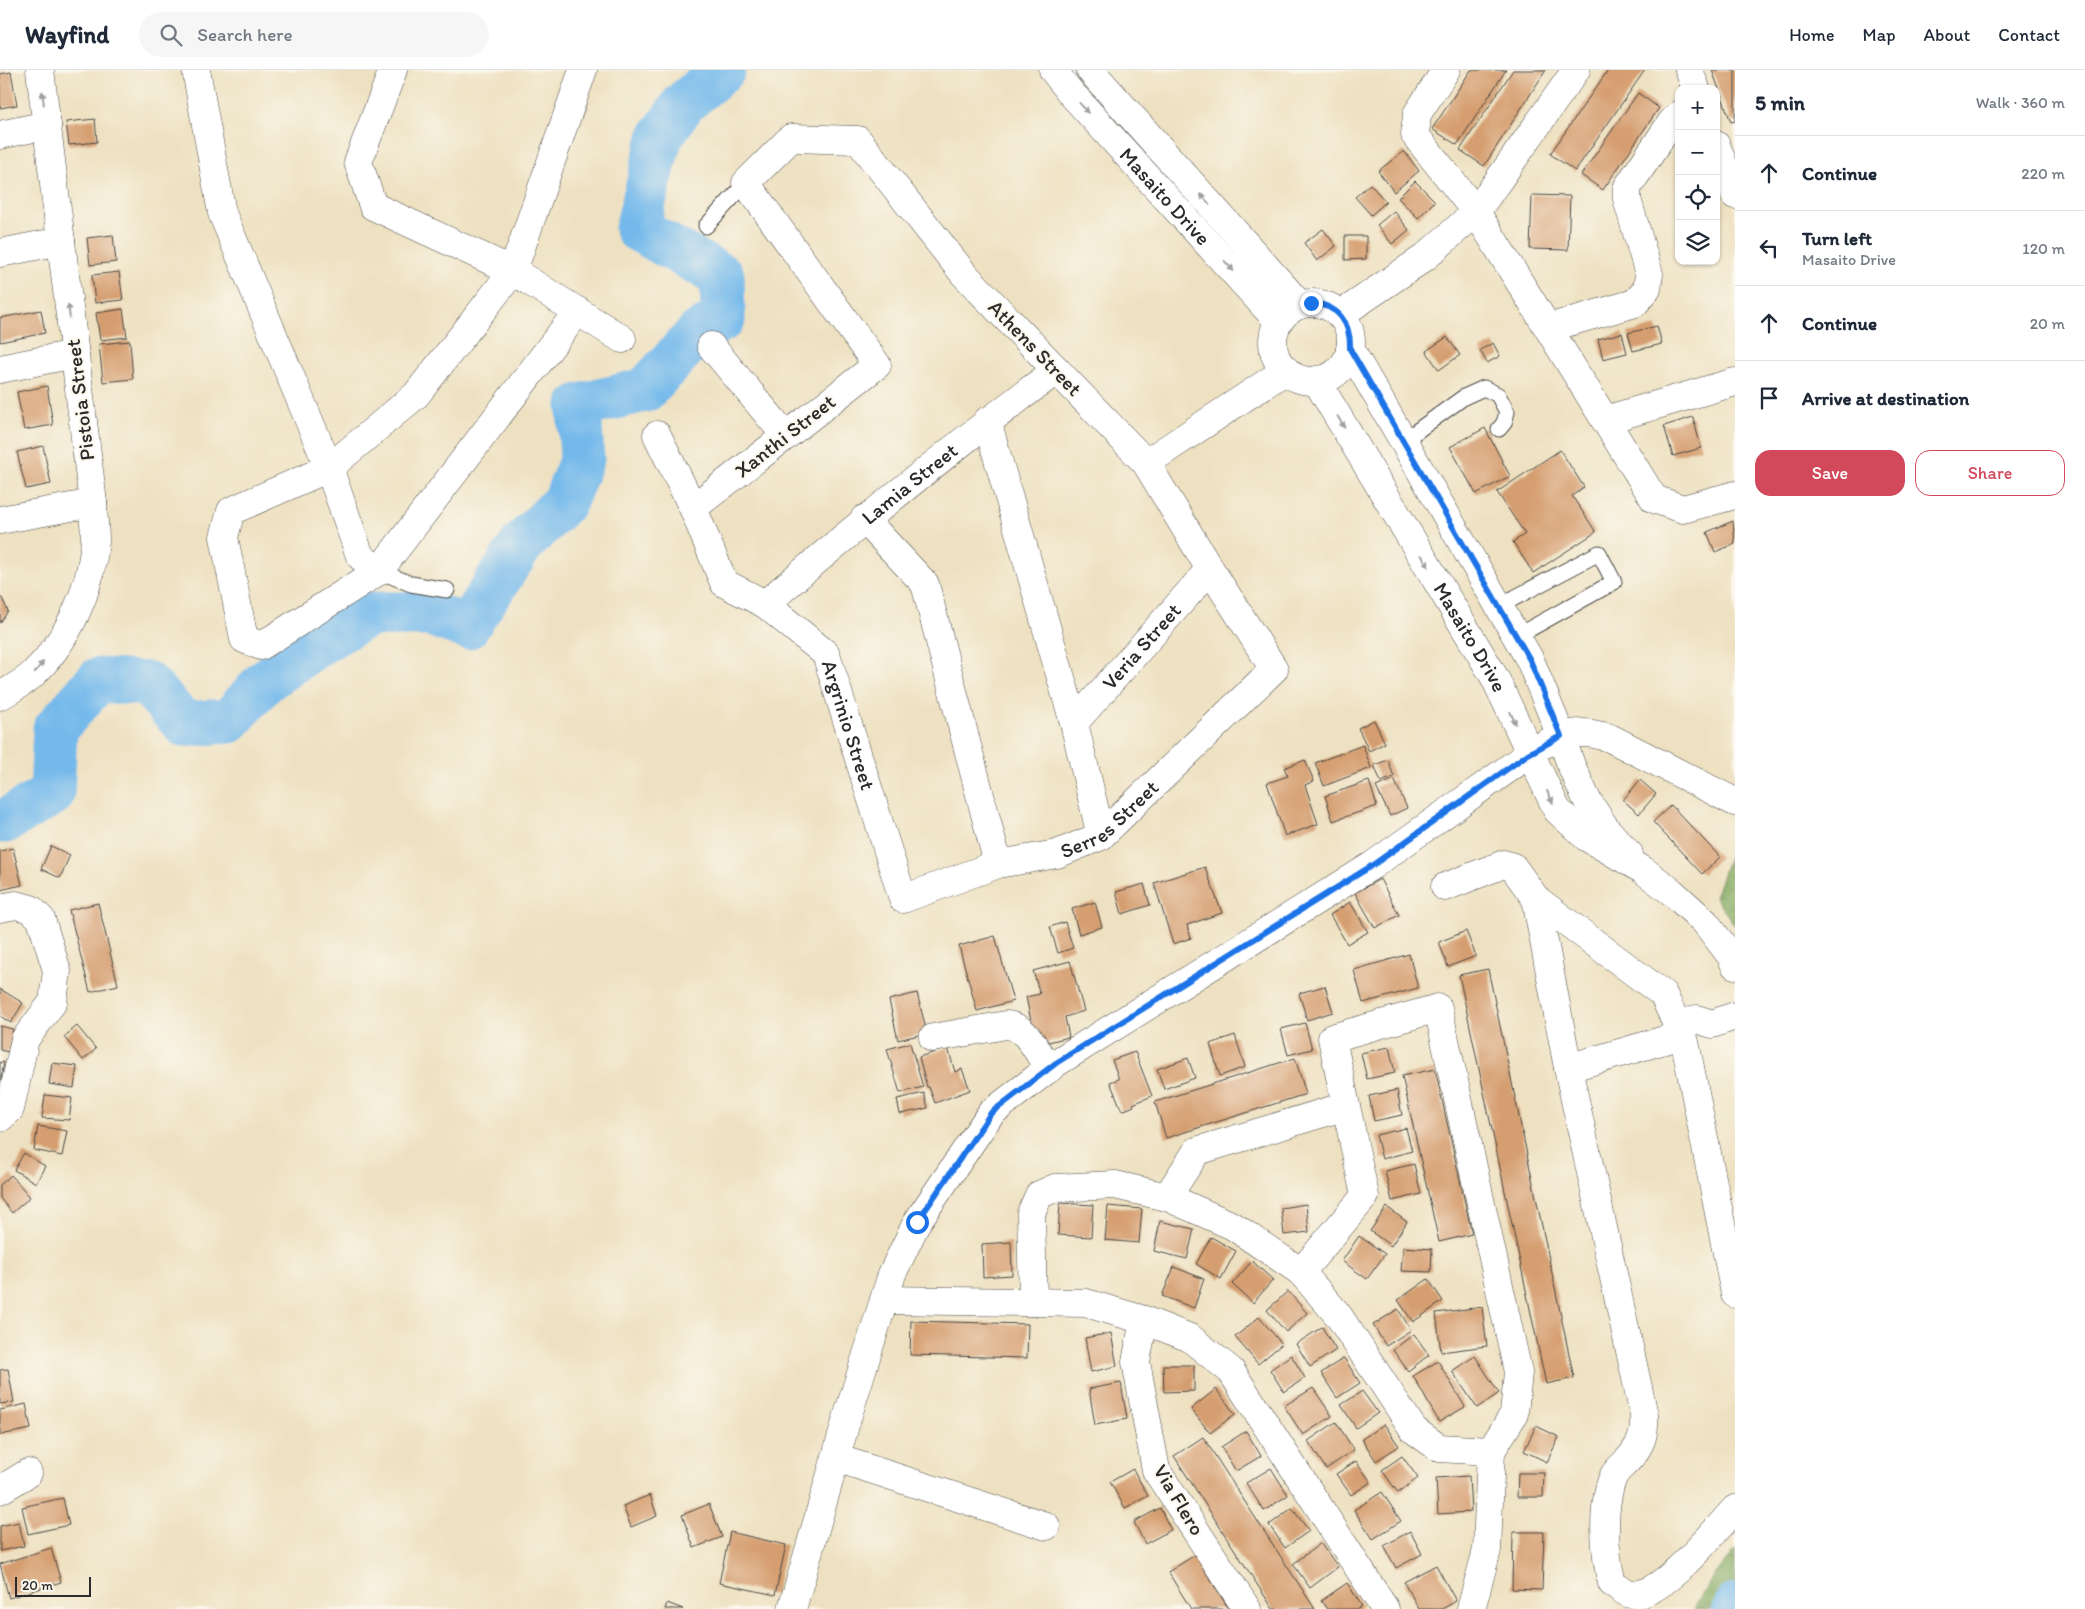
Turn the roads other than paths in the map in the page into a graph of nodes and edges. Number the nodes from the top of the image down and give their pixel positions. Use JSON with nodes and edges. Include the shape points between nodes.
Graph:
{"nodes":[{"id":1,"x":40,"y":70,"type":"edge"},
{"id":2,"x":196,"y":70,"type":"edge"},
{"id":3,"x":393,"y":70,"type":"edge"},
{"id":4,"x":583,"y":70,"type":"edge"},
{"id":5,"x":1053,"y":70,"type":"edge"},
{"id":6,"x":1090,"y":70,"type":"edge"},
{"id":7,"x":1446,"y":70,"type":"edge"},
{"id":8,"x":1576,"y":70,"type":"edge"},
{"id":9,"x":1689,"y":70,"type":"edge"},
{"id":10,"x":1695,"y":85,"type":"edge"},
{"id":11,"x":1675,"y":120,"type":"edge"},
{"id":12,"x":47,"y":125,"type":"junction"},
{"id":13,"x":0,"y":135,"type":"edge"},
{"id":14,"x":1720,"y":156,"type":"edge"},
{"id":15,"x":746,"y":183,"type":"junction"},
{"id":16,"x":1735,"y":195,"type":"edge"},
{"id":17,"x":1476,"y":212,"type":"junction"},
{"id":18,"x":706,"y":226,"type":"dead end"},
{"id":19,"x":61,"y":241,"type":"junction"},
{"id":20,"x":0,"y":252,"type":"edge"},
{"id":21,"x":513,"y":271,"type":"junction"},
{"id":22,"x":578,"y":311,"type":"junction"},
{"id":23,"x":1290,"y":313,"type":"junction"},
{"id":24,"x":1340,"y":314,"type":"junction"},
{"id":25,"x":1548,"y":328,"type":"junction"},
{"id":26,"x":622,"y":339,"type":"dead end"},
{"id":27,"x":711,"y":346,"type":"dead end"},
{"id":28,"x":1350,"y":349,"type":"junction"},
{"id":29,"x":74,"y":354,"type":"junction"},
{"id":30,"x":0,"y":369,"type":"edge"},
{"id":31,"x":1057,"y":370,"type":"junction"},
{"id":32,"x":1286,"y":370,"type":"junction"},
{"id":33,"x":1316,"y":380,"type":"junction"},
{"id":34,"x":1735,"y":382,"type":"edge"},
{"id":35,"x":1605,"y":420,"type":"junction"},
{"id":36,"x":987,"y":421,"type":"junction"},
{"id":37,"x":1499,"y":429,"type":"dead end"},
{"id":38,"x":657,"y":435,"type":"dead end"},
{"id":39,"x":786,"y":436,"type":"junction"},
{"id":40,"x":1403,"y":441,"type":"junction"},
{"id":41,"x":1146,"y":463,"type":"junction"},
{"id":42,"x":329,"y":468,"type":"junction"},
{"id":43,"x":1735,"y":494,"type":"edge"},
{"id":44,"x":93,"y":503,"type":"junction"},
{"id":45,"x":693,"y":508,"type":"junction"},
{"id":46,"x":864,"y":519,"type":"junction"},
{"id":47,"x":0,"y":520,"type":"edge"},
{"id":48,"x":1210,"y":569,"type":"junction"},
{"id":49,"x":379,"y":571,"type":"junction"},
{"id":50,"x":447,"y":590,"type":"dead end"},
{"id":51,"x":765,"y":604,"type":"junction"},
{"id":52,"x":1499,"y":606,"type":"junction"},
{"id":53,"x":1517,"y":636,"type":"junction"},
{"id":54,"x":1274,"y":669,"type":"joint"},
{"id":55,"x":0,"y":696,"type":"edge"},
{"id":56,"x":1074,"y":723,"type":"junction"},
{"id":57,"x":1561,"y":736,"type":"junction"},
{"id":58,"x":1528,"y":754,"type":"junction"},
{"id":59,"x":1735,"y":802,"type":"edge"},
{"id":60,"x":1101,"y":836,"type":"junction"},
{"id":61,"x":998,"y":864,"type":"junction"},
{"id":62,"x":1643,"y":870,"type":"junction"},
{"id":63,"x":1445,"y":887,"type":"dead end"},
{"id":64,"x":903,"y":899,"type":"joint"},
{"id":65,"x":1536,"y":899,"type":"junction"},
{"id":66,"x":0,"y":908,"type":"edge"},
{"id":67,"x":1735,"y":965,"type":"edge"},
{"id":68,"x":1723,"y":1020,"type":"edge"},
{"id":69,"x":1682,"y":1034,"type":"junction"},
{"id":70,"x":933,"y":1038,"type":"dead end"},
{"id":71,"x":1049,"y":1068,"type":"junction"},
{"id":72,"x":1568,"y":1068,"type":"junction"},
{"id":73,"x":1346,"y":1106,"type":"junction"},
{"id":74,"x":0,"y":1118,"type":"edge"},
{"id":75,"x":1167,"y":1197,"type":"junction"},
{"id":76,"x":1301,"y":1272,"type":"junction"},
{"id":77,"x":1735,"y":1294,"type":"edge"},
{"id":78,"x":884,"y":1300,"type":"junction"},
{"id":79,"x":1033,"y":1302,"type":"junction"},
{"id":80,"x":1144,"y":1320,"type":"junction"},
{"id":81,"x":1491,"y":1451,"type":"junction"},
{"id":82,"x":836,"y":1458,"type":"junction"},
{"id":83,"x":28,"y":1473,"type":"dead end"},
{"id":84,"x":0,"y":1490,"type":"edge"},
{"id":85,"x":1735,"y":1509,"type":"edge"},
{"id":86,"x":1046,"y":1526,"type":"dead end"},
{"id":87,"x":792,"y":1609,"type":"edge"},
{"id":88,"x":1248,"y":1609,"type":"edge"},
{"id":89,"x":1385,"y":1609,"type":"edge"},
{"id":90,"x":1471,"y":1609,"type":"edge"}],
"edges":[{"from":12,"to":1,"type":"street","name":"Pistoia Street","one_way":true},
{"from":2,"to":42,"type":"street","via":[[222,213]]},
{"from":3,"to":21,"type":"street","via":[[358,162],[373,206]]},
{"from":4,"to":21,"type":"street"},
{"from":5,"to":23,"type":"street","name":"Masaito Drive","one_way":true,"via":[[1070,92]]},
{"from":23,"to":6,"type":"street","name":"Masaito Drive","one_way":true},
{"from":7,"to":17,"type":"street","via":[[1417,114],[1416,135]]},
{"from":8,"to":17,"type":"street"},
{"from":9,"to":10,"type":"street"},
{"from":11,"to":25,"type":"street","via":[[1627,188],[1627,199],[1650,274],[1647,289],[1635,303]]},
{"from":12,"to":13,"type":"street"},
{"from":12,"to":19,"type":"street","name":"Pistoia Street"},
{"from":14,"to":16,"type":"street"},
{"from":15,"to":18,"type":"lane"},
{"from":15,"to":31,"type":"street","name":"Athens Street","via":[[791,138],[858,140],[964,274]]},
{"from":15,"to":39,"type":"street","name":"Xanthi Street","via":[[878,365]]},
{"from":17,"to":24,"type":"street","via":[[1424,258]]},
{"from":17,"to":25,"type":"street"},
{"from":19,"to":20,"type":"street"},
{"from":29,"to":19,"type":"street","name":"Pistoia Street","one_way":true},
{"from":21,"to":22,"type":"street"},
{"from":21,"to":42,"type":"street","via":[[416,395]]},
{"from":22,"to":26,"type":"street"},
{"from":22,"to":49,"type":"street"},
{"from":23,"to":24,"type":"street","via":[[1321,304]]},
{"from":23,"to":32,"type":"street","via":[[1275,331],[1274,342],[1279,362]]},
{"from":24,"to":28,"type":"street","via":[[1351,337]]},
{"from":25,"to":35,"type":"street"},
{"from":27,"to":39,"type":"street"},
{"from":28,"to":33,"type":"street","via":[[1338,371]]},
{"from":28,"to":40,"type":"street","name":"Masaito Drive"},
{"from":29,"to":30,"type":"street"},
{"from":29,"to":44,"type":"street","name":"Pistoia Street"},
{"from":31,"to":36,"type":"street","name":"Lamia Street"},
{"from":31,"to":41,"type":"street","name":"Athens Street"},
{"from":32,"to":33,"type":"street","via":[[1305,380]]},
{"from":32,"to":41,"type":"street"},
{"from":33,"to":58,"type":"street","name":"Masaito Drive","one_way":true,"via":[[1495,678]]},
{"from":34,"to":35,"type":"street"},
{"from":35,"to":43,"type":"street","via":[[1654,499],[1683,510]]},
{"from":36,"to":46,"type":"street","name":"Lamia Street"},
{"from":36,"to":56,"type":"street"},
{"from":37,"to":40,"type":"lane","via":[[1507,412],[1498,395],[1484,388],[1464,397]]},
{"from":38,"to":45,"type":"street","name":"Argrinio Street"},
{"from":39,"to":45,"type":"street","name":"Xanthi Street"},
{"from":40,"to":52,"type":"street","name":"Masaito Drive"},
{"from":41,"to":48,"type":"street","name":"Athens Street"},
{"from":42,"to":49,"type":"street","via":[[360,556]]},
{"from":42,"to":49,"type":"street","via":[[231,511],[224,537],[244,640],[261,646]]},
{"from":44,"to":47,"type":"street"},
{"from":55,"to":44,"type":"street","name":"Pistoia Street","one_way":true,"via":[[32,675],[56,647],[77,612],[90,576],[95,540]]},
{"from":45,"to":51,"type":"street","name":"Argrinio Street","via":[[724,583]]},
{"from":46,"to":51,"type":"street","name":"Lamia Street"},
{"from":46,"to":61,"type":"street","via":[[925,584]]},
{"from":48,"to":54,"type":"street","name":"Athens Street"},
{"from":48,"to":56,"type":"street","name":"Veria Street"},
{"from":49,"to":50,"type":"lane","via":[[411,584]]},
{"from":51,"to":64,"type":"street","name":"Argrinio Street","via":[[826,654]]},
{"from":52,"to":53,"type":"street","name":"Masaito Drive"},
{"from":52,"to":53,"type":"lane","via":[[1598,553],[1614,582]]},
{"from":53,"to":57,"type":"street","name":"Masaito Drive"},
{"from":54,"to":60,"type":"street","name":"Serres Street"},
{"from":56,"to":60,"type":"street"},
{"from":57,"to":58,"type":"street"},
{"from":57,"to":59,"type":"street","via":[[1577,732],[1610,738]]},
{"from":57,"to":62,"type":"street","name":"Masaito Drive","via":[[1587,800],[1606,829]]},
{"from":58,"to":62,"type":"street","name":"Masaito Drive","one_way":true,"via":[[1557,810],[1586,837]]},
{"from":58,"to":71,"type":"street","via":[[1373,865]]},
{"from":60,"to":61,"type":"street","name":"Serres Street","via":[[1057,854]]},
{"from":61,"to":64,"type":"street","name":"Serres Street"},
{"from":62,"to":67,"type":"street","name":"Masaito Drive","via":[[1704,922]]},
{"from":63,"to":65,"type":"street","via":[[1504,864],[1513,867]]},
{"from":65,"to":69,"type":"street","via":[[1663,994]]},
{"from":65,"to":72,"type":"street"},
{"from":66,"to":74,"type":"street","via":[[16,905],[31,909],[41,919],[57,971],[53,1002],[25,1039],[10,1109]]},
{"from":68,"to":69,"type":"street","via":[[1697,1019]]},
{"from":69,"to":72,"type":"street"},
{"from":69,"to":77,"type":"street"},
{"from":70,"to":71,"type":"street","via":[[1014,1026],[1022,1030]]},
{"from":71,"to":78,"type":"street","via":[[991,1113],[917,1222],[892,1274]]},
{"from":72,"to":85,"type":"street","via":[[1644,1415],[1645,1432],[1635,1452],[1615,1474],[1606,1503],[1607,1566],[1612,1583],[1631,1594],[1645,1593],[1672,1577]]},
{"from":73,"to":75,"type":"street","via":[[1197,1151]]},
{"from":73,"to":76,"type":"street","via":[[1365,1196]]},
{"from":73,"to":81,"type":"street","via":[[1332,1038],[1438,1008],[1518,1372],[1514,1414]]},
{"from":75,"to":76,"type":"street","via":[[1233,1226]]},
{"from":75,"to":79,"type":"street","via":[[1115,1185],[1054,1188],[1039,1195],[1031,1213]]},
{"from":76,"to":81,"type":"street","via":[[1338,1315],[1414,1430],[1439,1448]]},
{"from":78,"to":79,"type":"street"},
{"from":78,"to":82,"type":"street"},
{"from":79,"to":80,"type":"street","via":[[1086,1303]]},
{"from":80,"to":88,"type":"street","name":"Via Flero","via":[[1136,1362],[1156,1470]]},
{"from":80,"to":89,"type":"street","via":[[1190,1338],[1231,1371]]},
{"from":81,"to":90,"type":"street","via":[[1487,1550]]},
{"from":82,"to":86,"type":"street"},
{"from":82,"to":87,"type":"street"},
{"from":83,"to":84,"type":"street"}]}
